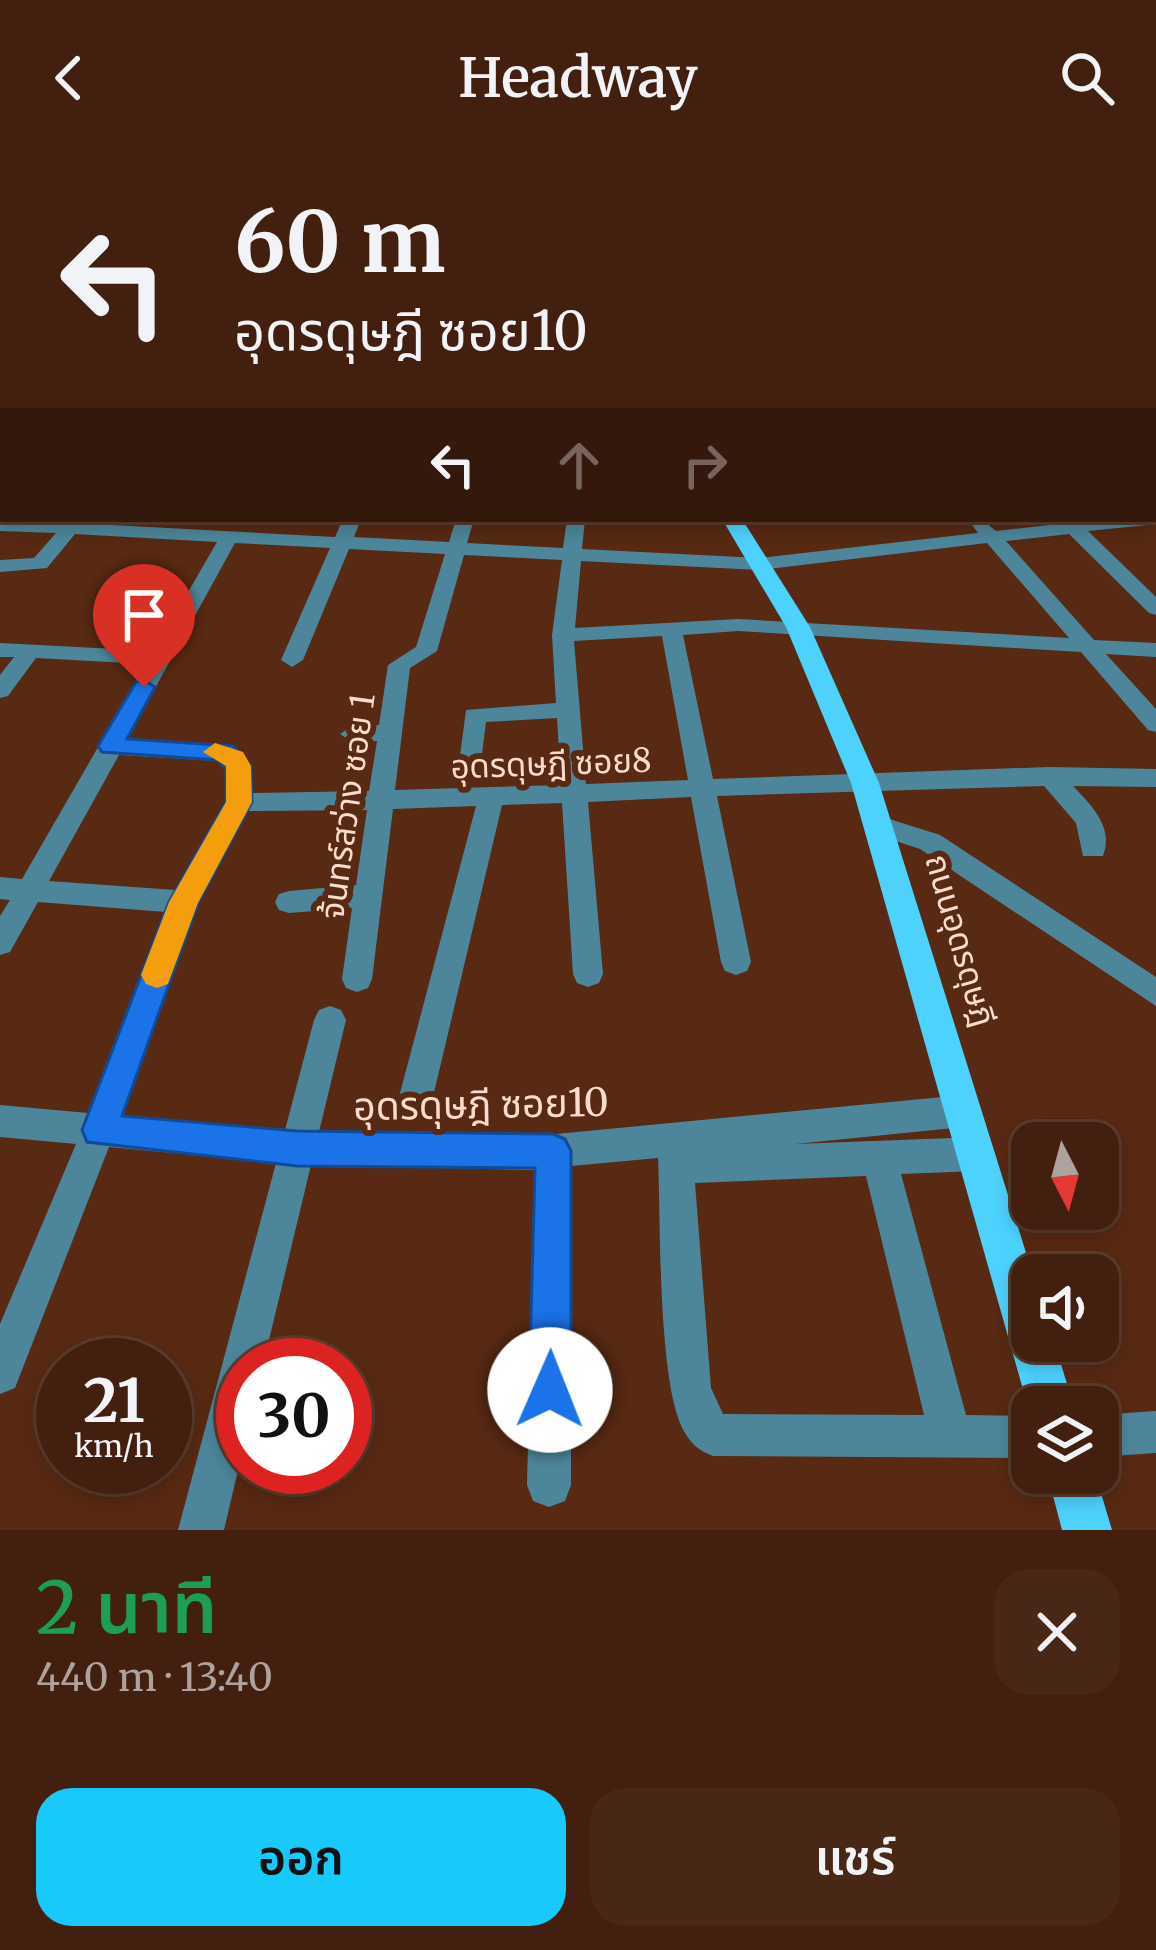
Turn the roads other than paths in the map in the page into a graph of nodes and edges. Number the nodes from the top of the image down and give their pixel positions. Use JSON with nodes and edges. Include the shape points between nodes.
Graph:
{"nodes":[{"id":1,"x":351,"y":522,"type":"edge"},
{"id":2,"x":464,"y":522,"type":"edge"},
{"id":3,"x":576,"y":522,"type":"edge"},
{"id":4,"x":734,"y":522,"type":"edge"},
{"id":5,"x":1069,"y":523,"type":"edge"},
{"id":6,"x":0,"y":525,"type":"edge"},
{"id":7,"x":983,"y":527,"type":"edge"},
{"id":8,"x":70,"y":529,"type":"junction"},
{"id":9,"x":229,"y":537,"type":"junction"},
{"id":10,"x":342,"y":542,"type":"junction"},
{"id":11,"x":457,"y":548,"type":"junction"},
{"id":12,"x":571,"y":554,"type":"junction"},
{"id":13,"x":759,"y":563,"type":"junction"},
{"id":14,"x":0,"y":566,"type":"edge"},
{"id":15,"x":1156,"y":609,"type":"edge"},
{"id":16,"x":797,"y":627,"type":"junction"},
{"id":17,"x":671,"y":629,"type":"junction"},
{"id":18,"x":563,"y":635,"type":"junction"},
{"id":19,"x":1085,"y":646,"type":"junction"},
{"id":20,"x":0,"y":650,"type":"edge"},
{"id":21,"x":1156,"y":650,"type":"edge"},
{"id":22,"x":28,"y":652,"type":"junction"},
{"id":23,"x":160,"y":658,"type":"junction"},
{"id":24,"x":292,"y":660,"type":"dead end"},
{"id":25,"x":0,"y":691,"type":"edge"},
{"id":26,"x":568,"y":710,"type":"junction"},
{"id":27,"x":1156,"y":724,"type":"edge"},
{"id":28,"x":391,"y":732,"type":"junction"},
{"id":29,"x":352,"y":734,"type":"dead end"},
{"id":30,"x":111,"y":746,"type":"junction"},
{"id":31,"x":472,"y":756,"type":"dead end"},
{"id":32,"x":1049,"y":776,"type":"junction"},
{"id":33,"x":1156,"y":778,"type":"edge"},
{"id":34,"x":865,"y":783,"type":"junction"},
{"id":35,"x":703,"y":790,"type":"junction"},
{"id":36,"x":575,"y":794,"type":"junction"},
{"id":37,"x":491,"y":798,"type":"junction"},
{"id":38,"x":239,"y":802,"type":"junction"},
{"id":39,"x":382,"y":802,"type":"junction"},
{"id":40,"x":880,"y":826,"type":"junction"},
{"id":41,"x":1093,"y":849,"type":"dead end"},
{"id":42,"x":15,"y":889,"type":"edge"},
{"id":43,"x":369,"y":895,"type":"junction"},
{"id":44,"x":184,"y":902,"type":"junction"},
{"id":45,"x":289,"y":902,"type":"dead end"},
{"id":46,"x":0,"y":943,"type":"edge"},
{"id":47,"x":736,"y":962,"type":"dead end"},
{"id":48,"x":587,"y":974,"type":"dead end"},
{"id":49,"x":357,"y":979,"type":"dead end"},
{"id":50,"x":1156,"y":993,"type":"edge"},
{"id":51,"x":330,"y":1020,"type":"dead end"},
{"id":52,"x":416,"y":1097,"type":"dead end"},
{"id":53,"x":964,"y":1111,"type":"junction"},
{"id":54,"x":0,"y":1121,"type":"edge"},
{"id":55,"x":99,"y":1130,"type":"junction"},
{"id":56,"x":297,"y":1148,"type":"junction"},
{"id":57,"x":553,"y":1151,"type":"junction"},
{"id":58,"x":675,"y":1153,"type":"junction"},
{"id":59,"x":977,"y":1154,"type":"junction"},
{"id":60,"x":879,"y":1158,"type":"junction"},
{"id":61,"x":0,"y":1373,"type":"edge"},
{"id":62,"x":1045,"y":1386,"type":"edge"},
{"id":63,"x":1156,"y":1432,"type":"edge"},
{"id":64,"x":1119,"y":1435,"type":"edge"},
{"id":65,"x":951,"y":1437,"type":"junction"},
{"id":66,"x":1011,"y":1437,"type":"edge"},
{"id":67,"x":549,"y":1485,"type":"dead end"},
{"id":68,"x":1077,"y":1494,"type":"edge"},
{"id":69,"x":201,"y":1530,"type":"edge"},
{"id":70,"x":1088,"y":1530,"type":"edge"}],
"edges":[{"from":1,"to":10,"type":"street"},
{"from":2,"to":11,"type":"street","name":"จ้นทร์สว่าง ซอย 1"},
{"from":3,"to":12,"type":"street"},
{"from":4,"to":13,"type":"main road","name":"ถนนอุดรดุษฎี"},
{"from":5,"to":7,"type":"street"},
{"from":5,"to":15,"type":"street"},
{"from":6,"to":8,"type":"street"},
{"from":7,"to":13,"type":"street"},
{"from":7,"to":19,"type":"street"},
{"from":8,"to":9,"type":"street"},
{"from":8,"to":14,"type":"street","via":[[40,564]]},
{"from":9,"to":10,"type":"street"},
{"from":9,"to":23,"type":"street"},
{"from":10,"to":11,"type":"street"},
{"from":10,"to":24,"type":"street"},
{"from":11,"to":12,"type":"street"},
{"from":11,"to":28,"type":"street","name":"จ้นทร์สว่าง ซอย 1","via":[[426,650],[399,665]]},
{"from":12,"to":13,"type":"street"},
{"from":12,"to":18,"type":"street"},
{"from":13,"to":16,"type":"main road","name":"ถนนอุดรดุษฎี"},
{"from":16,"to":17,"type":"street"},
{"from":16,"to":19,"type":"street"},
{"from":16,"to":34,"type":"main road","name":"ถนนอุดรดุษฎี"},
{"from":17,"to":18,"type":"street"},
{"from":17,"to":35,"type":"street"},
{"from":18,"to":26,"type":"street"},
{"from":19,"to":21,"type":"street"},
{"from":19,"to":27,"type":"street"},
{"from":20,"to":22,"type":"street"},
{"from":22,"to":23,"type":"street"},
{"from":22,"to":25,"type":"street"},
{"from":23,"to":30,"type":"street"},
{"from":26,"to":31,"type":"street","via":[[474,715]]},
{"from":26,"to":36,"type":"street"},
{"from":28,"to":29,"type":"street"},
{"from":28,"to":39,"type":"street","name":"จ้นทร์สว่าง ซอย 1"},
{"from":30,"to":38,"type":"street","via":[[224,752],[238,766]]},
{"from":30,"to":42,"type":"street"},
{"from":32,"to":33,"type":"street","name":"อุดรดุษฎี ซอย8"},
{"from":32,"to":34,"type":"street","name":"อุดรดุษฎี ซอย8"},
{"from":32,"to":41,"type":"street","via":[[1089,820]]},
{"from":34,"to":35,"type":"street","name":"อุดรดุษฎี ซอย8"},
{"from":34,"to":40,"type":"main road","name":"ถนนอุดรดุษฎี"},
{"from":35,"to":36,"type":"street","name":"อุดรดุษฎี ซอย8"},
{"from":35,"to":47,"type":"street"},
{"from":36,"to":37,"type":"street","name":"อุดรดุษฎี ซอย8"},
{"from":36,"to":48,"type":"street"},
{"from":37,"to":39,"type":"street","name":"อุดรดุษฎี ซอย8"},
{"from":37,"to":52,"type":"street"},
{"from":38,"to":39,"type":"street","name":"อุดรดุษฎี ซอย8"},
{"from":38,"to":44,"type":"street"},
{"from":39,"to":43,"type":"street","name":"จ้นทร์สว่าง ซอย 1"},
{"from":40,"to":50,"type":"street","via":[[930,842]]},
{"from":40,"to":53,"type":"main road","name":"ถนนอุดรดุษฎี"},
{"from":42,"to":44,"type":"street"},
{"from":42,"to":46,"type":"street"},
{"from":43,"to":45,"type":"street"},
{"from":43,"to":49,"type":"street","name":"จ้นทร์สว่าง ซอย 1"},
{"from":44,"to":55,"type":"street"},
{"from":51,"to":56,"type":"street"},
{"from":53,"to":58,"type":"street","name":"อุดรดุษฎี ซอย10"},
{"from":53,"to":59,"type":"main road","name":"ถนนอุดรดุษฎี"},
{"from":54,"to":55,"type":"street","name":"อุดรดุษฎี ซอย10"},
{"from":55,"to":56,"type":"street","name":"อุดรดุษฎี ซอย10"},
{"from":55,"to":61,"type":"street"},
{"from":56,"to":57,"type":"street","name":"อุดรดุษฎี ซอย10"},
{"from":56,"to":69,"type":"street"},
{"from":57,"to":58,"type":"street","name":"อุดรดุษฎี ซอย10"},
{"from":57,"to":67,"type":"street"},
{"from":58,"to":60,"type":"street"},
{"from":58,"to":65,"type":"street","via":[[690,1388],[713,1435]]},
{"from":59,"to":60,"type":"street"},
{"from":59,"to":62,"type":"main road","name":"ถนนอุดรดุษฎี"},
{"from":60,"to":65,"type":"street"},
{"from":63,"to":64,"type":"street"},
{"from":65,"to":66,"type":"street"},
{"from":68,"to":70,"type":"main road"}]}
